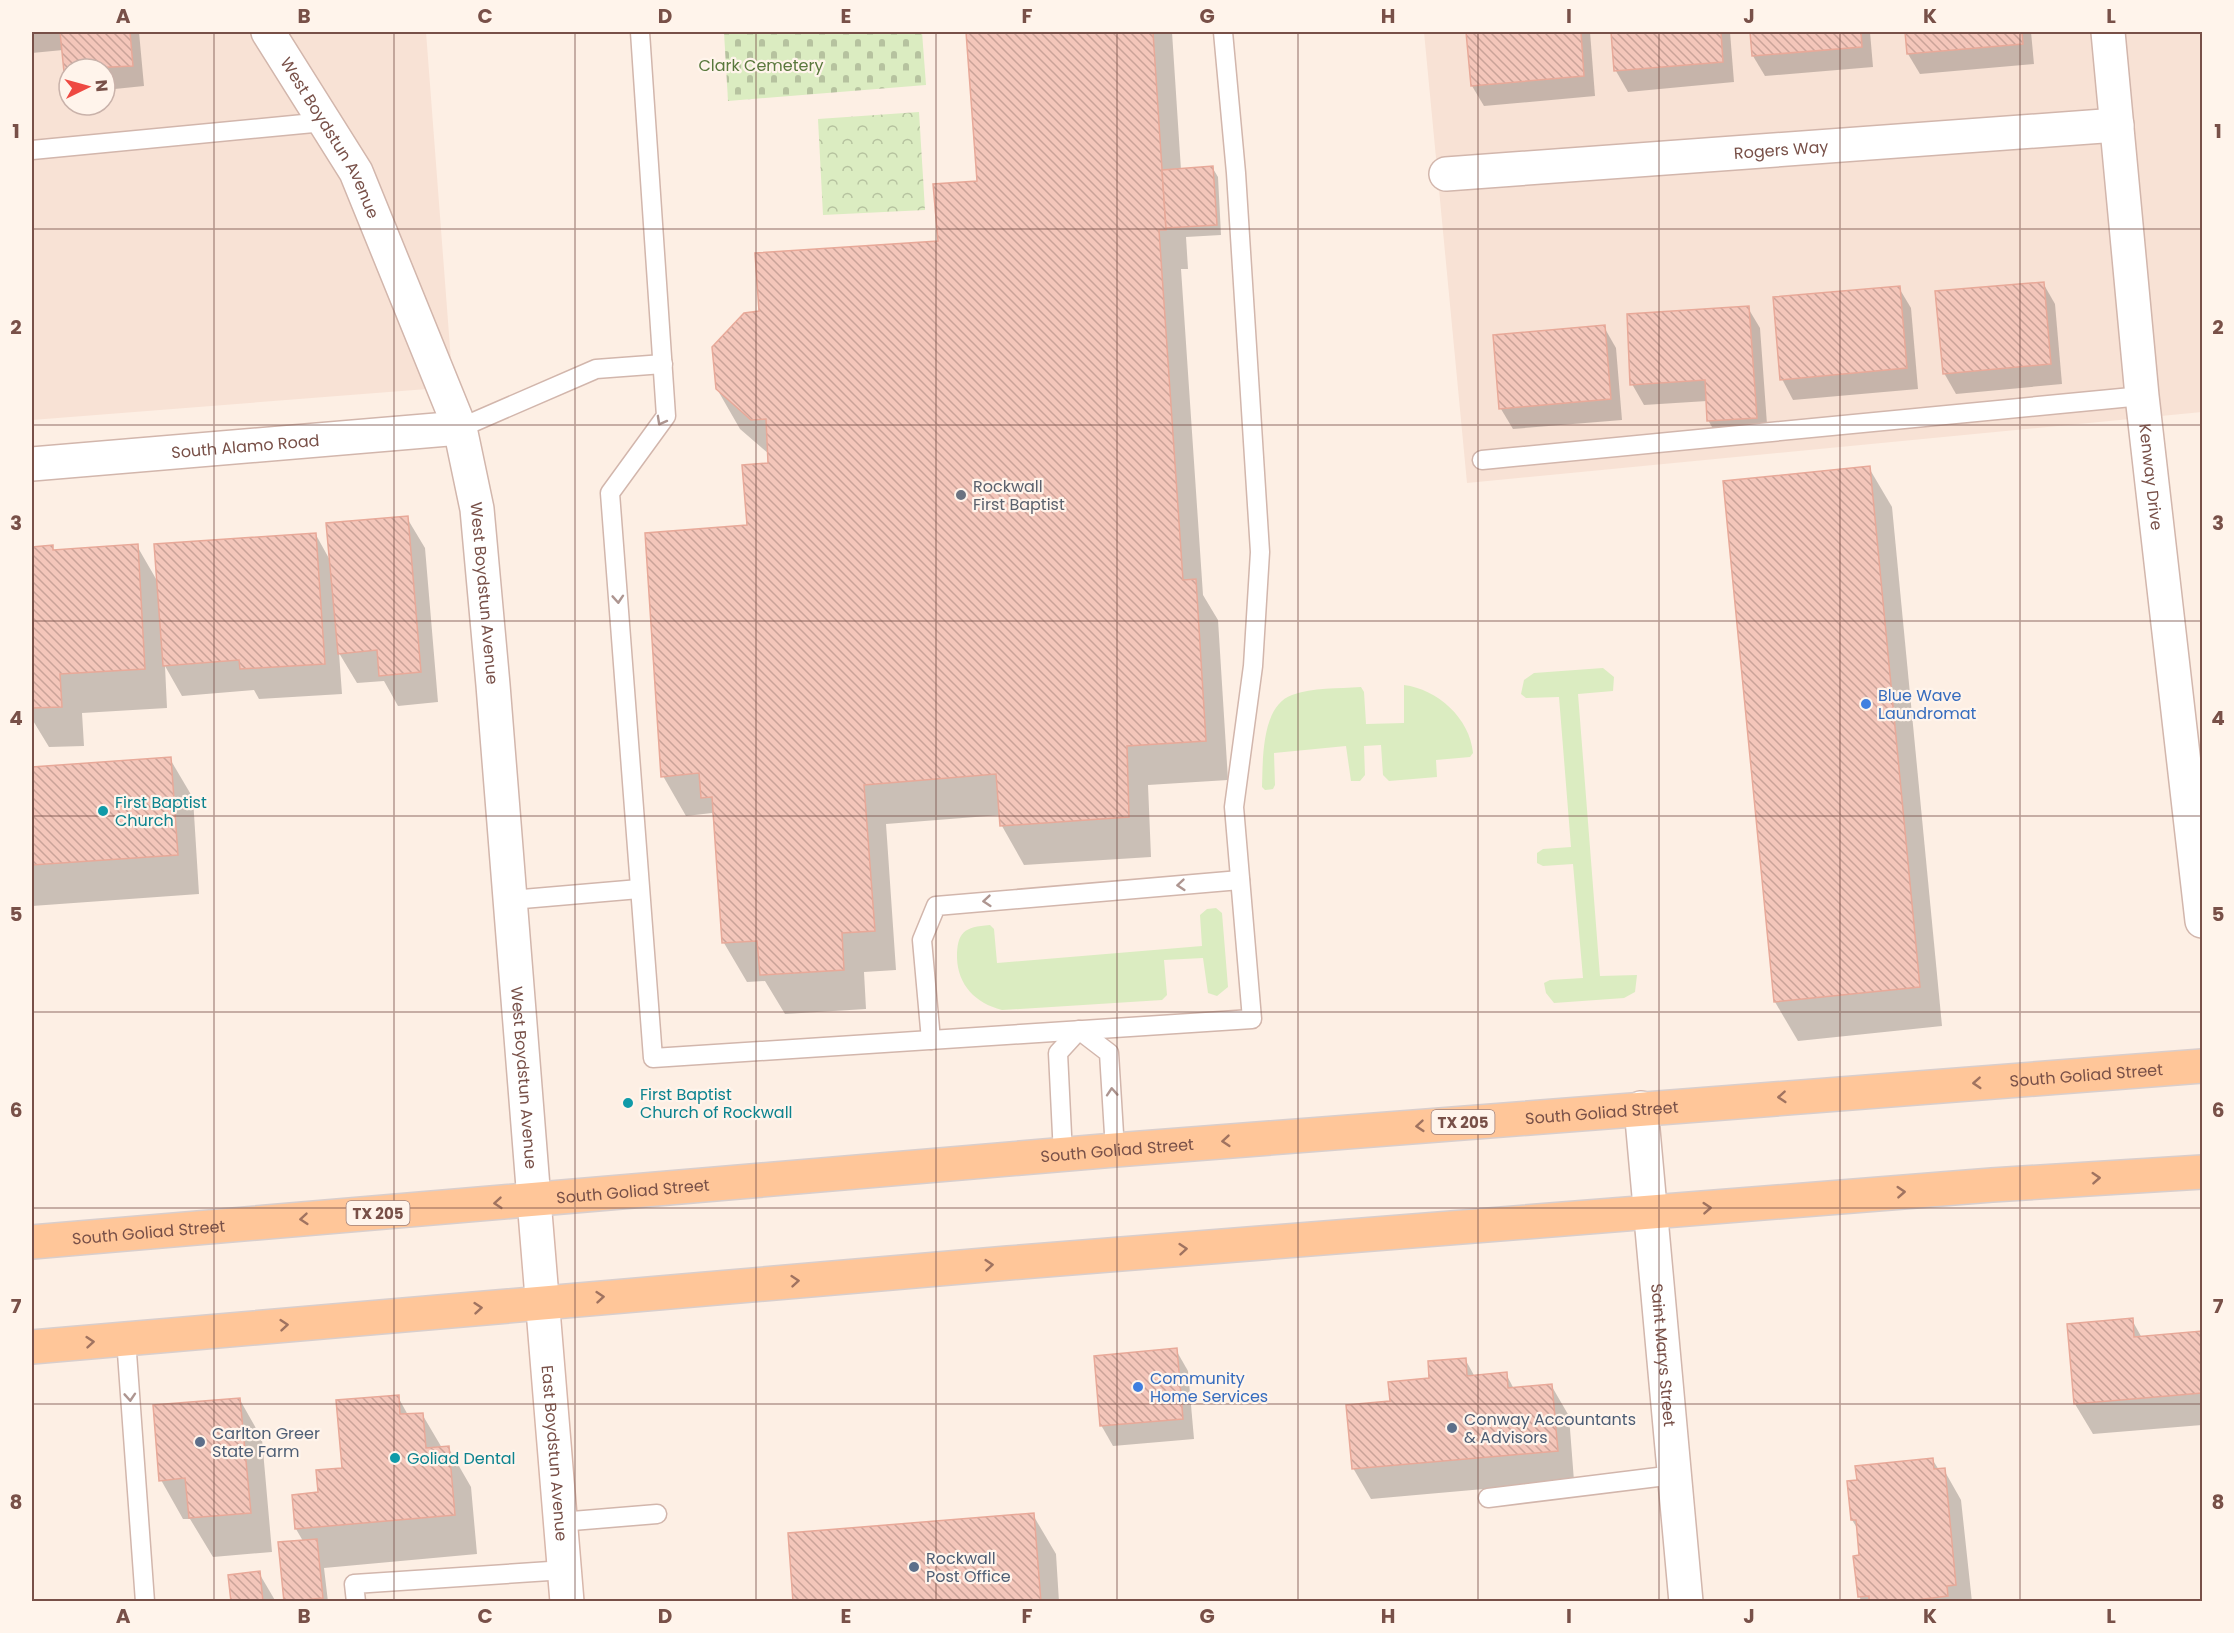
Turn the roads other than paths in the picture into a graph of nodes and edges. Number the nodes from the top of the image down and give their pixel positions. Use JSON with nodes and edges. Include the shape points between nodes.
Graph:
{"nodes":[{"id":1,"x":268,"y":32,"type":"edge"},
{"id":2,"x":640,"y":32,"type":"edge"},
{"id":3,"x":1223,"y":32,"type":"edge"},
{"id":4,"x":2108,"y":32,"type":"edge"},
{"id":5,"x":324,"y":122,"type":"junction"},
{"id":6,"x":2117,"y":124,"type":"junction"},
{"id":7,"x":32,"y":150,"type":"edge"},
{"id":8,"x":1446,"y":174,"type":"dead end"},
{"id":9,"x":663,"y":364,"type":"junction"},
{"id":10,"x":2142,"y":396,"type":"junction"},
{"id":11,"x":460,"y":428,"type":"junction"},
{"id":12,"x":1482,"y":460,"type":"dead end"},
{"id":13,"x":32,"y":464,"type":"edge"},
{"id":14,"x":1240,"y":880,"type":"junction"},
{"id":15,"x":639,"y":889,"type":"junction"},
{"id":16,"x":511,"y":900,"type":"junction"},
{"id":17,"x":2202,"y":921,"type":"edge"},
{"id":18,"x":1079,"y":1030,"type":"junction"},
{"id":19,"x":931,"y":1040,"type":"junction"},
{"id":20,"x":2202,"y":1066,"type":"edge"},
{"id":21,"x":1641,"y":1108,"type":"junction"},
{"id":22,"x":1115,"y":1150,"type":"junction"},
{"id":23,"x":1063,"y":1155,"type":"junction"},
{"id":24,"x":2202,"y":1172,"type":"edge"},
{"id":25,"x":534,"y":1200,"type":"junction"},
{"id":26,"x":1649,"y":1212,"type":"junction"},
{"id":27,"x":32,"y":1242,"type":"edge"},
{"id":28,"x":542,"y":1302,"type":"junction"},
{"id":29,"x":126,"y":1339,"type":"junction"},
{"id":30,"x":32,"y":1347,"type":"edge"},
{"id":31,"x":1674,"y":1475,"type":"junction"},
{"id":32,"x":1488,"y":1498,"type":"dead end"},
{"id":33,"x":657,"y":1514,"type":"dead end"},
{"id":34,"x":560,"y":1522,"type":"junction"},
{"id":35,"x":566,"y":1586,"type":"edge"},
{"id":36,"x":145,"y":1602,"type":"edge"},
{"id":37,"x":356,"y":1602,"type":"edge"},
{"id":38,"x":1686,"y":1602,"type":"edge"}],
"edges":[{"from":1,"to":5,"type":"street","name":"West Boydstun Avenue"},
{"from":2,"to":9,"type":"lane"},
{"from":3,"to":14,"type":"lane","via":[[1260,552],[1253,666],[1234,807]]},
{"from":4,"to":6,"type":"street","name":"Kenway Drive"},
{"from":5,"to":7,"type":"lane"},
{"from":5,"to":11,"type":"street","name":"West Boydstun Avenue","via":[[356,172]]},
{"from":6,"to":8,"type":"street","name":"Rogers Way"},
{"from":6,"to":10,"type":"street","name":"Kenway Drive"},
{"from":9,"to":11,"type":"lane","via":[[596,369]]},
{"from":9,"to":15,"type":"lane","one_way":true,"via":[[666,416],[610,494]]},
{"from":10,"to":12,"type":"lane"},
{"from":10,"to":17,"type":"street","name":"Kenway Drive"},
{"from":11,"to":13,"type":"street","name":"South Alamo Road"},
{"from":11,"to":16,"type":"street","name":"West Boydstun Avenue","via":[[477,509]]},
{"from":14,"to":18,"type":"lane","via":[[1252,1019]]},
{"from":14,"to":19,"type":"lane","one_way":true,"via":[[936,906],[922,940]]},
{"from":15,"to":16,"type":"lane"},
{"from":15,"to":19,"type":"lane","via":[[652,1058]]},
{"from":16,"to":25,"type":"street","name":"West Boydstun Avenue"},
{"from":18,"to":19,"type":"lane"},
{"from":22,"to":18,"type":"lane","one_way":true,"via":[[1109,1053]]},
{"from":18,"to":23,"type":"lane","via":[[1058,1053]]},
{"from":20,"to":21,"type":"main road","name":"South Goliad Street","number":"TX 205","one_way":true},
{"from":21,"to":22,"type":"main road","name":"South Goliad Street","number":"TX 205","one_way":true},
{"from":21,"to":26,"type":"street","name":"Saint Marys Street"},
{"from":22,"to":23,"type":"main road","name":"South Goliad Street","number":"TX 205"},
{"from":23,"to":25,"type":"main road","name":"South Goliad Street","number":"TX 205"},
{"from":26,"to":24,"type":"main road","one_way":true},
{"from":25,"to":27,"type":"main road","name":"South Goliad Street","number":"TX 205","one_way":true},
{"from":25,"to":28,"type":"street","name":"West Boydstun Avenue"},
{"from":28,"to":26,"type":"main road","one_way":true},
{"from":26,"to":31,"type":"street","name":"Saint Marys Street"},
{"from":29,"to":28,"type":"main road","one_way":true},
{"from":28,"to":34,"type":"street","name":"East Boydstun Avenue"},
{"from":30,"to":29,"type":"main road","one_way":true},
{"from":29,"to":36,"type":"lane","one_way":true},
{"from":31,"to":32,"type":"lane"},
{"from":31,"to":38,"type":"street","name":"Saint Marys Street"},
{"from":33,"to":34,"type":"lane"},
{"from":34,"to":35,"type":"street","name":"East Boydstun Avenue"},
{"from":35,"to":37,"type":"lane","via":[[354,1584]]}]}
